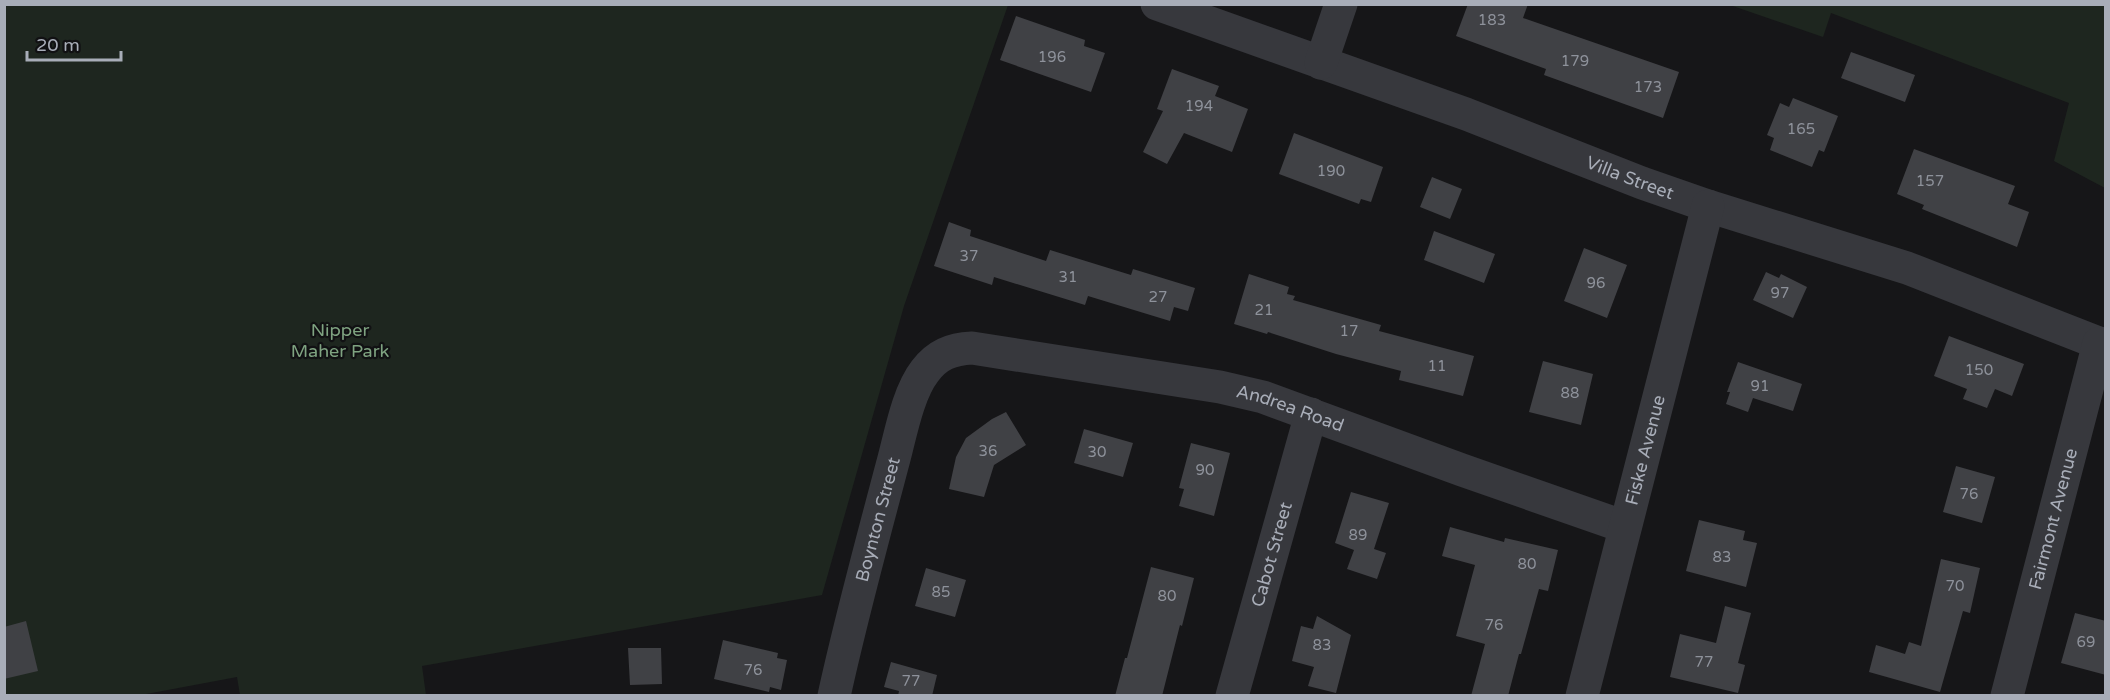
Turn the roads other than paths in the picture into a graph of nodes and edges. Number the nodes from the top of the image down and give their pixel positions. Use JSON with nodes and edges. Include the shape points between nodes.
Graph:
{"nodes":[{"id":1,"x":1157,"y":4,"type":"edge"},
{"id":2,"x":1341,"y":4,"type":"edge"},
{"id":3,"x":1322,"y":63,"type":"junction"},
{"id":4,"x":1708,"y":206,"type":"junction"},
{"id":5,"x":2102,"y":345,"type":"edge"},
{"id":6,"x":941,"y":354,"type":"joint"},
{"id":7,"x":1311,"y":414,"type":"junction"},
{"id":8,"x":1625,"y":527,"type":"junction"},
{"id":9,"x":834,"y":696,"type":"edge"},
{"id":10,"x":1232,"y":696,"type":"edge"},
{"id":11,"x":1582,"y":696,"type":"edge"},
{"id":12,"x":2007,"y":696,"type":"edge"}],
"edges":[{"from":1,"to":3,"type":"street","name":"Villa Street"},
{"from":2,"to":3,"type":"street"},
{"from":3,"to":4,"type":"street","name":"Villa Street"},
{"from":4,"to":5,"type":"street","name":"Villa Street","via":[[1907,268]]},
{"from":4,"to":8,"type":"street","name":"Fiske Avenue"},
{"from":5,"to":12,"type":"street","name":"Fairmont Avenue"},
{"from":6,"to":7,"type":"street","name":"Andrea Road","via":[[972,348],[1209,385],[1263,397]]},
{"from":6,"to":9,"type":"street","name":"Boynton Street","via":[[924,372],[911,400]]},
{"from":7,"to":8,"type":"street","name":"Andrea Road"},
{"from":7,"to":10,"type":"street","name":"Cabot Street"},
{"from":8,"to":11,"type":"street","name":"Fiske Avenue"}]}
